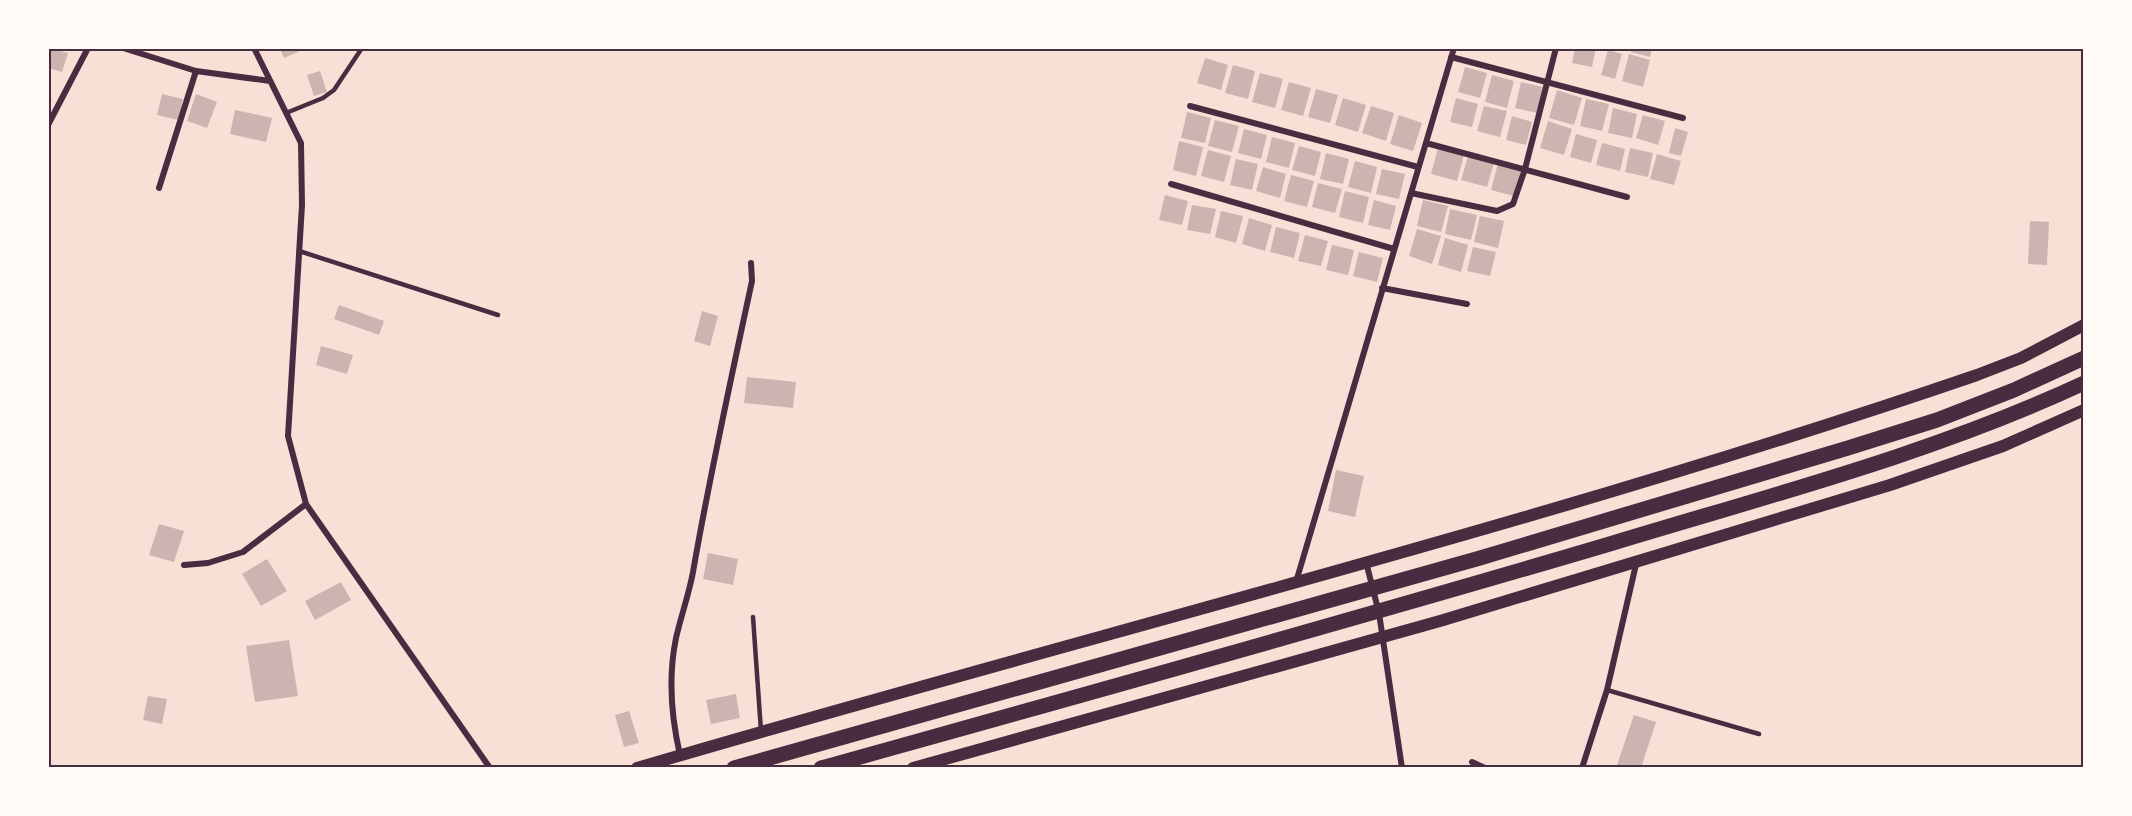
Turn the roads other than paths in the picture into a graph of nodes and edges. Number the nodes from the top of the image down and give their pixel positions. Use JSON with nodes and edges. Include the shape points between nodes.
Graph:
{"nodes":[{"id":1,"x":88,"y":48,"type":"edge"},
{"id":2,"x":123,"y":48,"type":"edge"},
{"id":3,"x":254,"y":48,"type":"edge"},
{"id":4,"x":362,"y":48,"type":"edge"},
{"id":5,"x":1454,"y":48,"type":"edge"},
{"id":6,"x":1556,"y":48,"type":"edge"},
{"id":7,"x":1451,"y":57,"type":"junction"},
{"id":8,"x":196,"y":71,"type":"junction"},
{"id":9,"x":270,"y":81,"type":"junction"},
{"id":10,"x":1547,"y":82,"type":"junction"},
{"id":11,"x":1190,"y":106,"type":"dead end"},
{"id":12,"x":286,"y":112,"type":"junction"},
{"id":13,"x":1683,"y":118,"type":"dead end"},
{"id":14,"x":48,"y":125,"type":"edge"},
{"id":15,"x":1426,"y":143,"type":"junction"},
{"id":16,"x":1418,"y":167,"type":"junction"},
{"id":17,"x":1525,"y":169,"type":"junction"},
{"id":18,"x":1171,"y":184,"type":"dead end"},
{"id":19,"x":159,"y":188,"type":"dead end"},
{"id":20,"x":1411,"y":193,"type":"junction"},
{"id":21,"x":1626,"y":197,"type":"dead end"},
{"id":22,"x":1394,"y":249,"type":"junction"},
{"id":23,"x":299,"y":250,"type":"junction"},
{"id":24,"x":751,"y":263,"type":"dead end"},
{"id":25,"x":1382,"y":288,"type":"junction"},
{"id":26,"x":1467,"y":304,"type":"dead end"},
{"id":27,"x":498,"y":315,"type":"dead end"},
{"id":28,"x":2084,"y":325,"type":"edge"},
{"id":29,"x":2084,"y":358,"type":"edge"},
{"id":30,"x":2084,"y":383,"type":"edge"},
{"id":31,"x":2084,"y":410,"type":"edge"},
{"id":32,"x":306,"y":504,"type":"junction"},
{"id":33,"x":1637,"y":560,"type":"junction"},
{"id":34,"x":1366,"y":562,"type":"junction"},
{"id":35,"x":184,"y":565,"type":"dead end"},
{"id":36,"x":1296,"y":582,"type":"junction"},
{"id":37,"x":1373,"y":587,"type":"junction"},
{"id":38,"x":1379,"y":613,"type":"junction"},
{"id":39,"x":753,"y":617,"type":"dead end"},
{"id":40,"x":1382,"y":637,"type":"junction"},
{"id":41,"x":1608,"y":690,"type":"junction"},
{"id":42,"x":761,"y":732,"type":"junction"},
{"id":43,"x":1759,"y":734,"type":"dead end"},
{"id":44,"x":680,"y":755,"type":"junction"},
{"id":45,"x":1472,"y":762,"type":"dead end"},
{"id":46,"x":490,"y":768,"type":"edge"},
{"id":47,"x":638,"y":768,"type":"edge"},
{"id":48,"x":734,"y":768,"type":"edge"},
{"id":49,"x":821,"y":768,"type":"edge"},
{"id":50,"x":913,"y":768,"type":"edge"},
{"id":51,"x":1402,"y":768,"type":"edge"},
{"id":52,"x":1485,"y":768,"type":"edge"},
{"id":53,"x":1582,"y":768,"type":"edge"}],
"edges":[{"from":1,"to":14,"type":"street"},
{"from":2,"to":8,"type":"street"},
{"from":3,"to":9,"type":"street"},
{"from":4,"to":12,"type":"lane","via":[[334,90]]},
{"from":5,"to":7,"type":"street"},
{"from":6,"to":10,"type":"street"},
{"from":7,"to":10,"type":"street"},
{"from":7,"to":15,"type":"street"},
{"from":8,"to":9,"type":"street"},
{"from":8,"to":19,"type":"street"},
{"from":9,"to":12,"type":"street"},
{"from":10,"to":13,"type":"street"},
{"from":10,"to":17,"type":"street"},
{"from":11,"to":16,"type":"street"},
{"from":12,"to":23,"type":"street","via":[[301,143]]},
{"from":15,"to":16,"type":"street"},
{"from":15,"to":17,"type":"street"},
{"from":16,"to":20,"type":"street"},
{"from":17,"to":20,"type":"street","via":[[1513,204],[1497,211]]},
{"from":17,"to":21,"type":"street"},
{"from":18,"to":22,"type":"street"},
{"from":20,"to":22,"type":"street"},
{"from":22,"to":25,"type":"street"},
{"from":23,"to":27,"type":"lane"},
{"from":23,"to":32,"type":"street","via":[[288,436]]},
{"from":24,"to":44,"type":"street","via":[[752,281],[710,470],[693,576],[676,639],[671,690]]},
{"from":25,"to":26,"type":"street"},
{"from":25,"to":36,"type":"street"},
{"from":28,"to":34,"type":"main road","via":[[2021,358],[1882,408]]},
{"from":29,"to":37,"type":"highway","via":[[1937,420],[1492,555]]},
{"from":30,"to":38,"type":"highway","via":[[2030,408],[1845,474]]},
{"from":31,"to":33,"type":"main road","via":[[2003,446],[1890,485]]},
{"from":32,"to":35,"type":"street","via":[[243,552]]},
{"from":32,"to":46,"type":"street"},
{"from":33,"to":40,"type":"main road"},
{"from":33,"to":41,"type":"street"},
{"from":34,"to":36,"type":"main road"},
{"from":34,"to":37,"type":"street"},
{"from":36,"to":42,"type":"main road"},
{"from":37,"to":38,"type":"street"},
{"from":37,"to":48,"type":"highway"},
{"from":38,"to":40,"type":"street"},
{"from":38,"to":49,"type":"highway"},
{"from":39,"to":42,"type":"lane"},
{"from":40,"to":50,"type":"main road"},
{"from":40,"to":51,"type":"street"},
{"from":41,"to":43,"type":"lane"},
{"from":41,"to":53,"type":"street"},
{"from":42,"to":44,"type":"main road"},
{"from":44,"to":47,"type":"main road"},
{"from":45,"to":52,"type":"street"}]}
